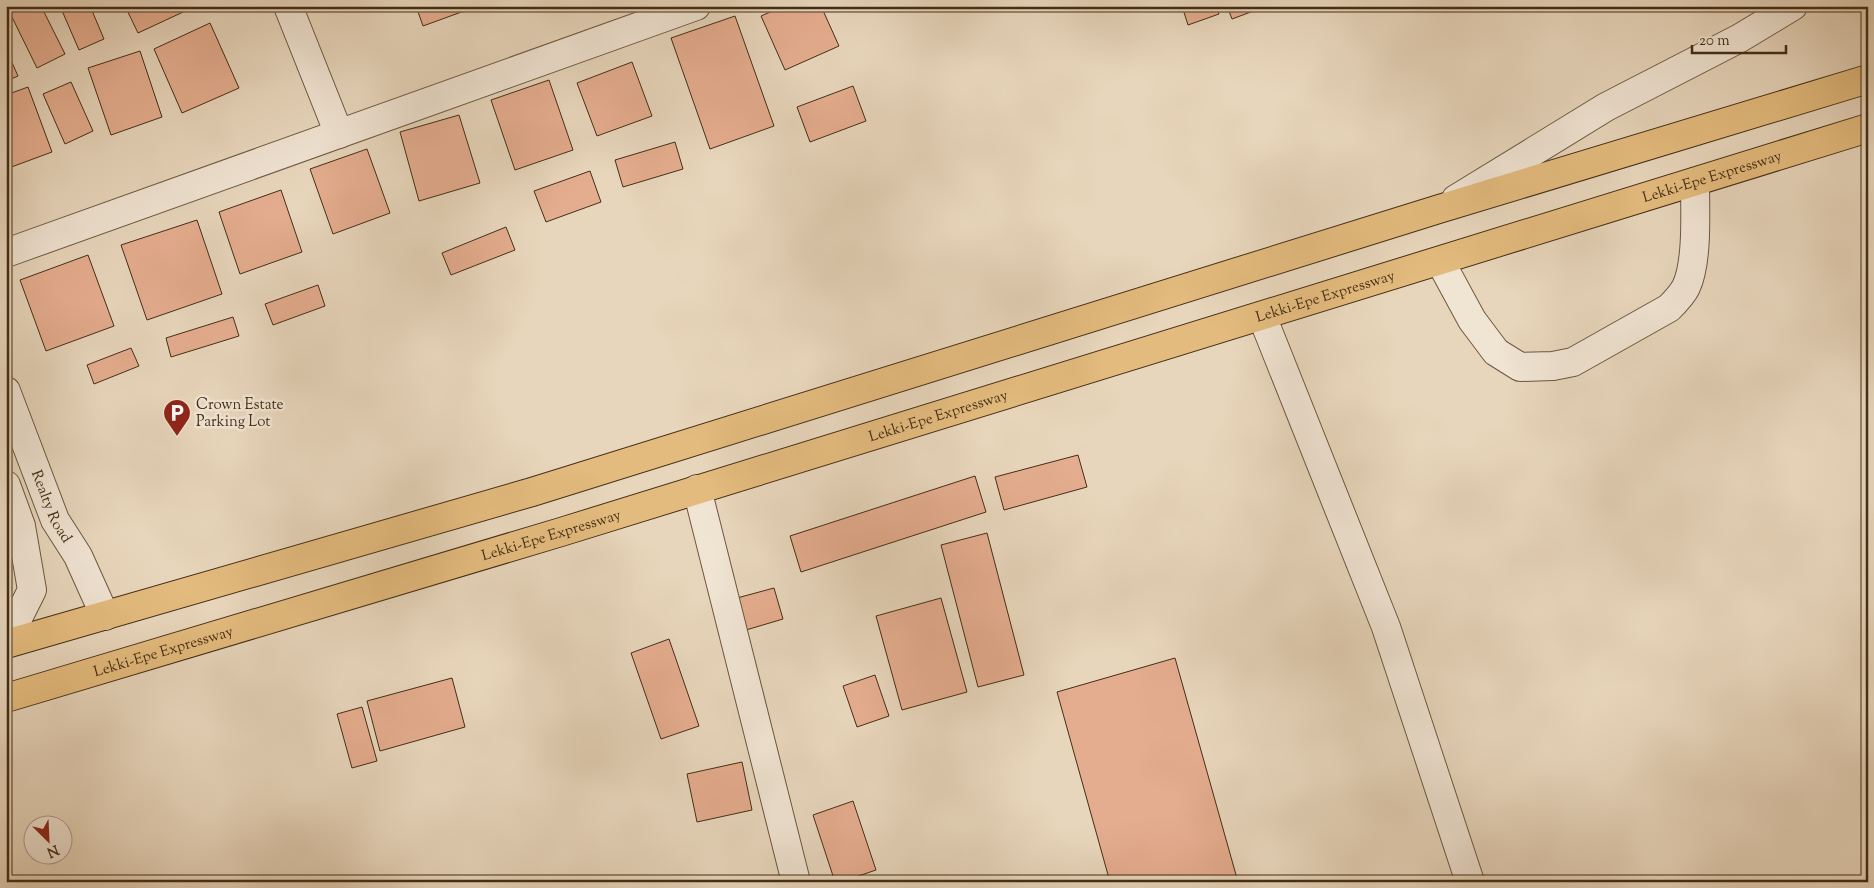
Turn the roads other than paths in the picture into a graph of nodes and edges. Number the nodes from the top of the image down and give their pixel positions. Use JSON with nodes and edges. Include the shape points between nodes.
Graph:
{"nodes":[{"id":1,"x":288,"y":6,"type":"edge"},
{"id":2,"x":696,"y":6,"type":"edge"},
{"id":3,"x":1793,"y":6,"type":"edge"},
{"id":4,"x":1868,"y":79,"type":"edge"},
{"id":5,"x":1868,"y":128,"type":"edge"},
{"id":6,"x":339,"y":134,"type":"junction"},
{"id":7,"x":1695,"y":182,"type":"junction"},
{"id":8,"x":1439,"y":210,"type":"junction"},
{"id":9,"x":6,"y":253,"type":"edge"},
{"id":10,"x":1440,"y":261,"type":"junction"},
{"id":11,"x":1262,"y":316,"type":"junction"},
{"id":12,"x":6,"y":391,"type":"edge"},
{"id":13,"x":6,"y":485,"type":"edge"},
{"id":14,"x":697,"y":489,"type":"junction"},
{"id":15,"x":105,"y":616,"type":"junction"},
{"id":16,"x":6,"y":643,"type":"edge"},
{"id":17,"x":6,"y":698,"type":"edge"},
{"id":18,"x":796,"y":882,"type":"edge"},
{"id":19,"x":1470,"y":882,"type":"edge"}],
"edges":[{"from":1,"to":6,"type":"street"},
{"from":2,"to":6,"type":"street"},
{"from":3,"to":8,"type":"street","via":[[1740,38],[1606,107]]},
{"from":4,"to":8,"type":"highway"},
{"from":5,"to":7,"type":"highway","name":"Lekki-Epe Expressway"},
{"from":6,"to":9,"type":"street"},
{"from":7,"to":10,"type":"highway","name":"Lekki-Epe Expressway"},
{"from":7,"to":10,"type":"street","via":[[1693,260],[1687,285],[1680,297],[1669,308],[1573,362],[1520,367],[1496,352],[1472,320]]},
{"from":8,"to":15,"type":"highway","via":[[532,492]]},
{"from":10,"to":11,"type":"highway","name":"Lekki-Epe Expressway"},
{"from":11,"to":14,"type":"highway","name":"Lekki-Epe Expressway"},
{"from":11,"to":19,"type":"street","via":[[1386,627]]},
{"from":12,"to":15,"type":"street","name":"Realty Road","via":[[55,520],[78,556]]},
{"from":13,"to":16,"type":"street","via":[[21,526],[32,590]]},
{"from":14,"to":17,"type":"highway","name":"Lekki-Epe Expressway"},
{"from":14,"to":18,"type":"street"},
{"from":15,"to":16,"type":"highway"}]}
